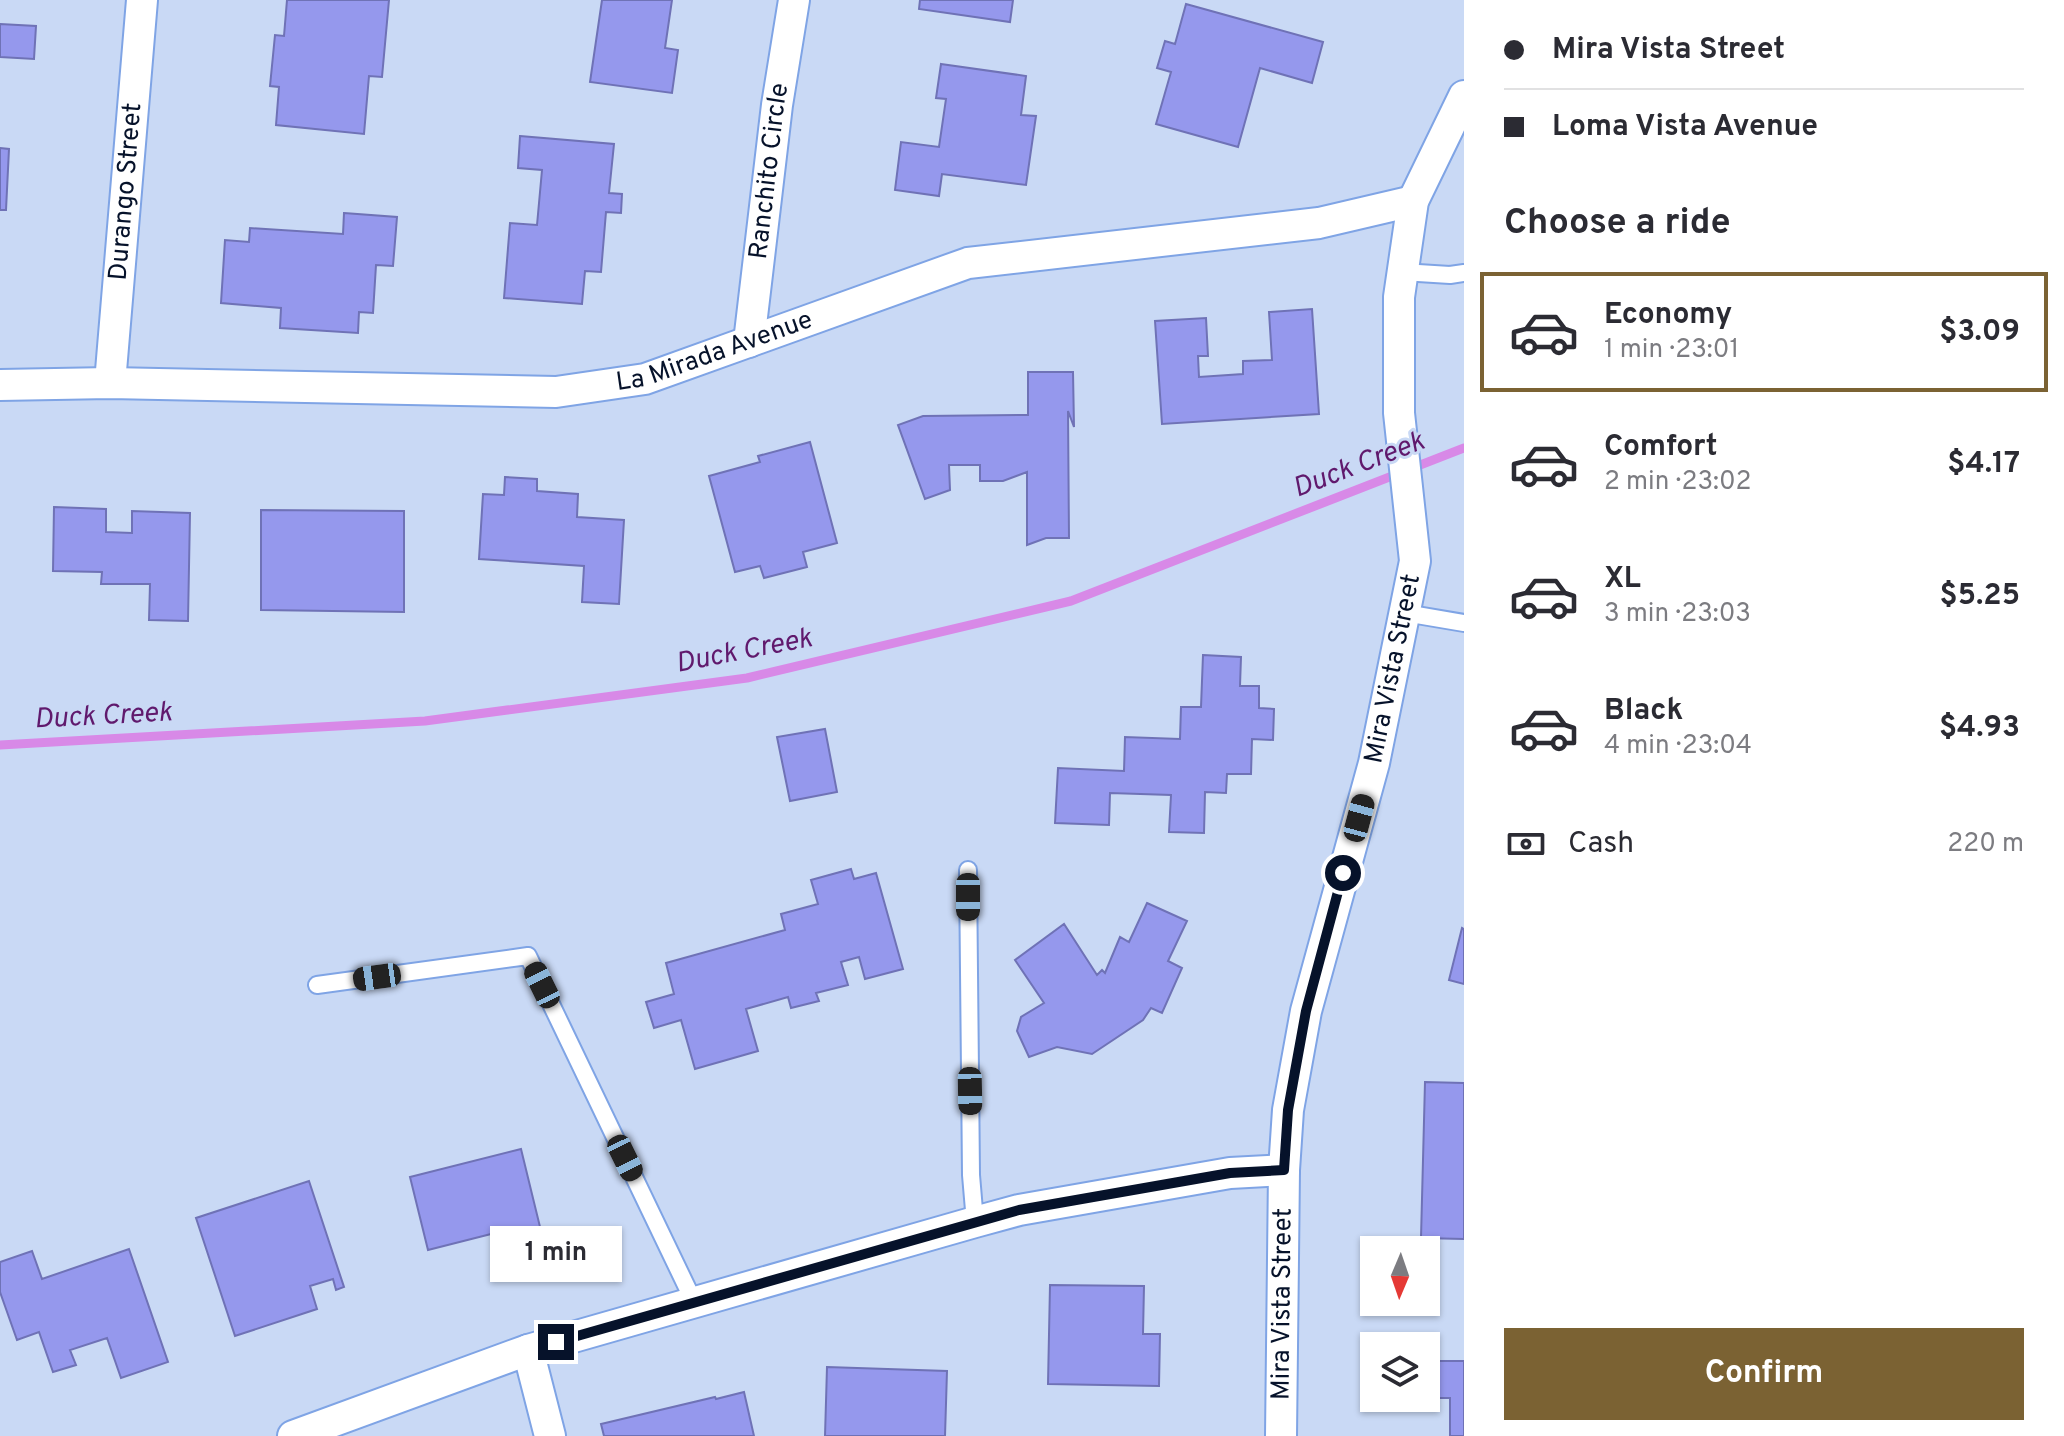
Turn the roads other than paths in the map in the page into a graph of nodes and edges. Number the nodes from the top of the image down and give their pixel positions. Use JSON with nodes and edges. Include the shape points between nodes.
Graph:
{"nodes":[{"id":1,"x":142,"y":0,"type":"edge"},
{"id":2,"x":794,"y":0,"type":"edge"},
{"id":3,"x":1464,"y":96,"type":"edge"},
{"id":4,"x":1413,"y":201,"type":"junction"},
{"id":5,"x":1402,"y":272,"type":"junction"},
{"id":6,"x":1464,"y":273,"type":"edge"},
{"id":7,"x":749,"y":342,"type":"junction"},
{"id":8,"x":110,"y":383,"type":"junction"},
{"id":9,"x":0,"y":385,"type":"edge"},
{"id":10,"x":1405,"y":613,"type":"junction"},
{"id":11,"x":1464,"y":623,"type":"edge"},
{"id":12,"x":968,"y":870,"type":"dead end"},
{"id":13,"x":317,"y":985,"type":"dead end"},
{"id":14,"x":1284,"y":1170,"type":"junction"},
{"id":15,"x":975,"y":1222,"type":"junction"},
{"id":16,"x":694,"y":1302,"type":"junction"},
{"id":17,"x":528,"y":1350,"type":"junction"},
{"id":18,"x":293,"y":1436,"type":"edge"},
{"id":19,"x":550,"y":1436,"type":"edge"},
{"id":20,"x":1281,"y":1436,"type":"edge"}],
"edges":[{"from":1,"to":8,"type":"street","name":"Durango Street"},
{"from":2,"to":7,"type":"street","name":"Ranchito Circle"},
{"from":3,"to":4,"type":"street","name":"Mira Vista Street"},
{"from":4,"to":5,"type":"street","name":"Mira Vista Street"},
{"from":4,"to":7,"type":"street","name":"La Mirada Avenue","via":[[1319,223],[968,263]]},
{"from":5,"to":6,"type":"lane"},
{"from":5,"to":10,"type":"street","name":"Mira Vista Street","via":[[1399,413],[1415,561]]},
{"from":7,"to":8,"type":"street","name":"La Mirada Avenue","via":[[645,379],[556,392]]},
{"from":8,"to":9,"type":"street","name":"La Mirada Avenue"},
{"from":10,"to":11,"type":"lane"},
{"from":10,"to":14,"type":"street","name":"Mira Vista Street","via":[[1374,763],[1306,1011],[1288,1110]]},
{"from":12,"to":15,"type":"lane"},
{"from":13,"to":16,"type":"lane","via":[[528,956]]},
{"from":14,"to":15,"type":"street","via":[[1230,1173]]},
{"from":14,"to":20,"type":"street","name":"Mira Vista Street"},
{"from":15,"to":16,"type":"street"},
{"from":16,"to":17,"type":"street"},
{"from":17,"to":18,"type":"street"},
{"from":17,"to":19,"type":"street"}]}
